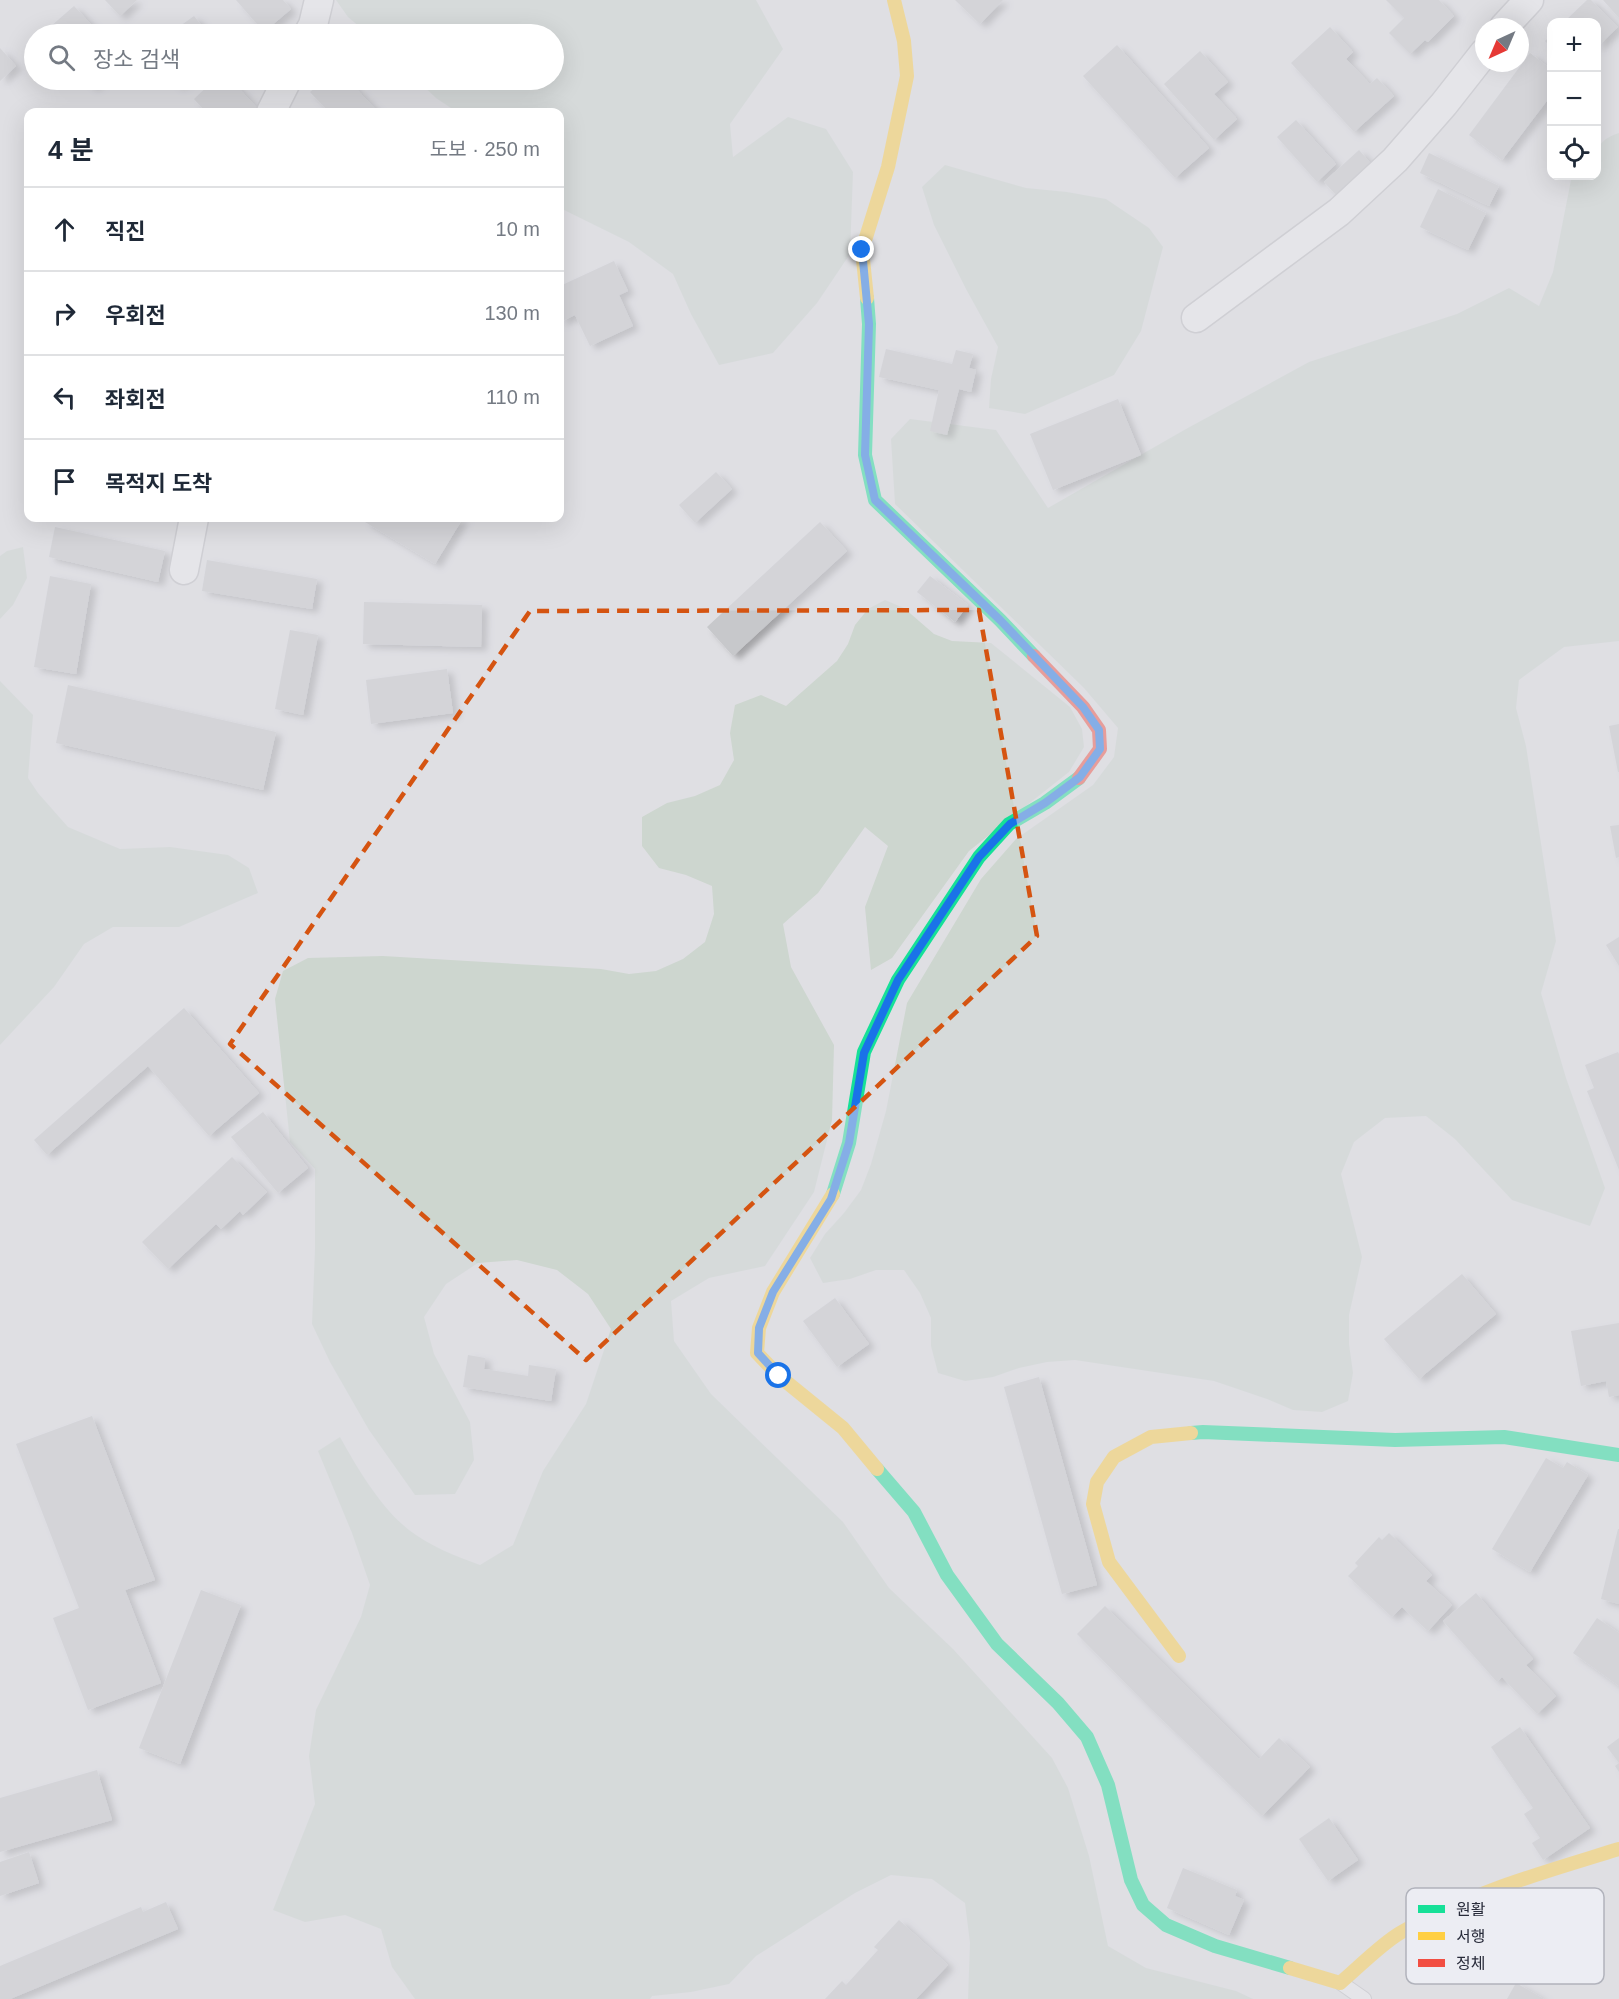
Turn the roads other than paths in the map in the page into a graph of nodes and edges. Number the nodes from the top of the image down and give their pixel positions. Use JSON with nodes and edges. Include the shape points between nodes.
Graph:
{"nodes":[{"id":1,"x":319,"y":0,"type":"edge"},
{"id":2,"x":894,"y":0,"type":"edge"},
{"id":3,"x":1528,"y":0,"type":"edge"},
{"id":4,"x":1512,"y":18,"type":"edge"},
{"id":5,"x":313,"y":24,"type":"edge"},
{"id":6,"x":1475,"y":64,"type":"edge"},
{"id":7,"x":282,"y":90,"type":"edge"},
{"id":8,"x":273,"y":108,"type":"edge"},
{"id":9,"x":1196,"y":318,"type":"dead end"},
{"id":10,"x":193,"y":522,"type":"edge"},
{"id":11,"x":184,"y":570,"type":"dead end"},
{"id":12,"x":1619,"y":1455,"type":"edge"},
{"id":13,"x":1179,"y":1656,"type":"dead end"},
{"id":14,"x":1619,"y":1849,"type":"edge"},
{"id":15,"x":1499,"y":1888,"type":"edge"},
{"id":16,"x":1406,"y":1930,"type":"edge"},
{"id":17,"x":1340,"y":1983,"type":"junction"},
{"id":18,"x":1364,"y":1999,"type":"edge"}],
"edges":[{"from":1,"to":5,"type":"street"},
{"from":2,"to":17,"type":"street","via":[[907,76],[888,167],[862,250],[869,324],[865,455],[875,500],[1000,620],[1083,707],[1099,730],[1100,749],[1080,777],[1010,824],[979,857],[898,980],[864,1053],[849,1143],[831,1199],[773,1292],[759,1328],[758,1353],[779,1376],[843,1428],[914,1512],[947,1575],[997,1644],[1087,1737],[1108,1785],[1131,1880],[1143,1905],[1166,1925],[1215,1946]]},
{"from":3,"to":4,"type":"street"},
{"from":6,"to":9,"type":"street","via":[[1395,160],[1340,212]]},
{"from":7,"to":8,"type":"street"},
{"from":10,"to":11,"type":"street"},
{"from":12,"to":13,"type":"street","via":[[1504,1437],[1395,1440],[1203,1432],[1151,1437],[1114,1457],[1097,1482],[1093,1504],[1109,1562]]},
{"from":14,"to":15,"type":"street"},
{"from":16,"to":17,"type":"street"},
{"from":17,"to":18,"type":"lane"}]}
